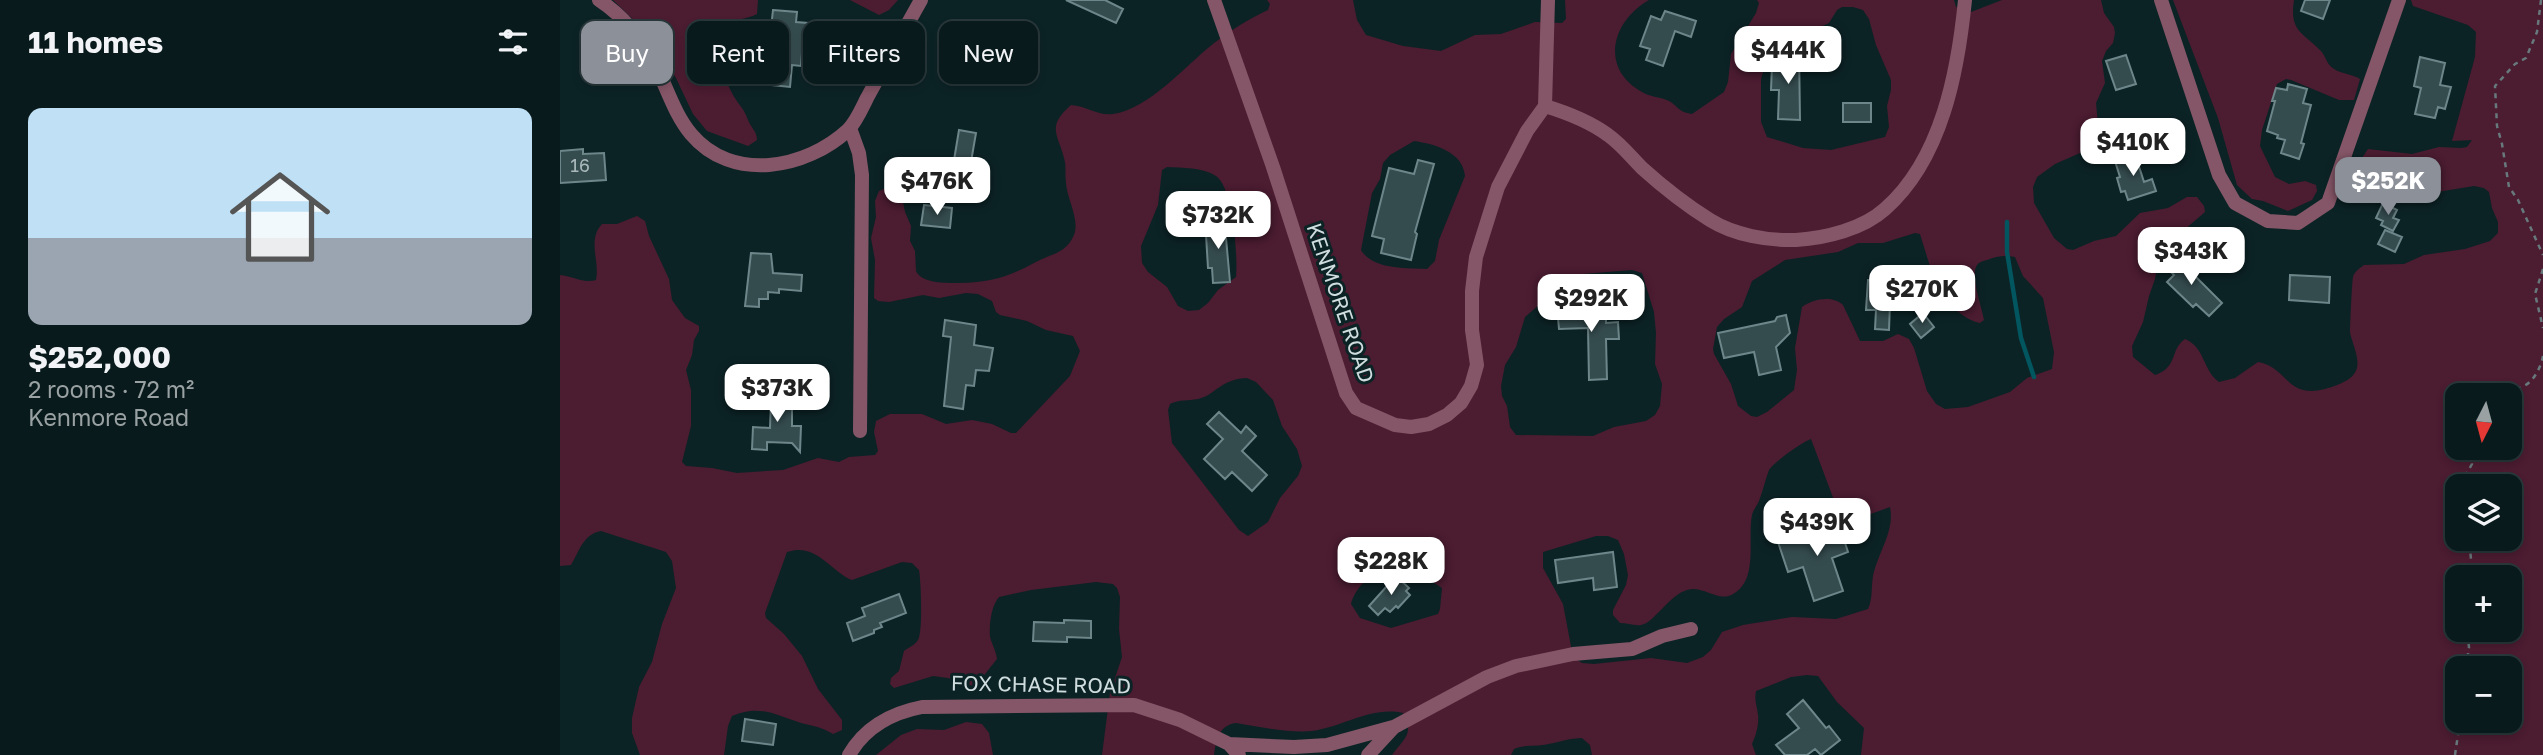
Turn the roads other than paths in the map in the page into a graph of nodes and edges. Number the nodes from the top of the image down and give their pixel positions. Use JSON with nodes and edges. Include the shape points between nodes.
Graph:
{"nodes":[{"id":1,"x":599,"y":0,"type":"edge"},
{"id":2,"x":921,"y":0,"type":"edge"},
{"id":3,"x":1214,"y":0,"type":"edge"},
{"id":4,"x":1548,"y":0,"type":"edge"},
{"id":5,"x":1965,"y":0,"type":"edge"},
{"id":6,"x":2161,"y":0,"type":"edge"},
{"id":7,"x":2399,"y":0,"type":"edge"},
{"id":8,"x":1545,"y":106,"type":"junction"},
{"id":9,"x":850,"y":128,"type":"junction"},
{"id":10,"x":860,"y":431,"type":"dead end"},
{"id":11,"x":1691,"y":629,"type":"dead end"},
{"id":12,"x":1394,"y":727,"type":"junction"},
{"id":13,"x":1234,"y":750,"type":"edge"},
{"id":14,"x":849,"y":755,"type":"edge"},
{"id":15,"x":1368,"y":755,"type":"edge"}],
"edges":[{"from":1,"to":9,"type":"street","via":[[635,31],[675,109],[692,135],[709,150],[735,163],[782,163],[817,151]]},
{"from":2,"to":9,"type":"street"},
{"from":3,"to":8,"type":"street","name":"KENMORE ROAD","via":[[1346,393],[1356,408],[1395,425],[1430,424],[1461,403],[1471,386],[1477,365],[1472,330],[1476,257],[1498,187]]},
{"from":4,"to":8,"type":"street"},
{"from":5,"to":8,"type":"street","via":[[1944,113],[1920,168],[1885,210],[1851,228],[1815,239],[1778,240],[1712,221],[1644,170],[1610,136]]},
{"from":6,"to":7,"type":"street","via":[[2219,175],[2235,203],[2268,221],[2298,223],[2328,203]]},
{"from":9,"to":10,"type":"street","via":[[862,175]]},
{"from":11,"to":12,"type":"street","via":[[1632,649],[1573,654],[1516,666]]},
{"from":12,"to":13,"type":"street","via":[[1327,745]]},
{"from":12,"to":15,"type":"street"},
{"from":13,"to":14,"type":"street","name":"FOX CHASE ROAD","via":[[1180,720],[1134,705],[939,705],[903,711],[878,723]]}]}
